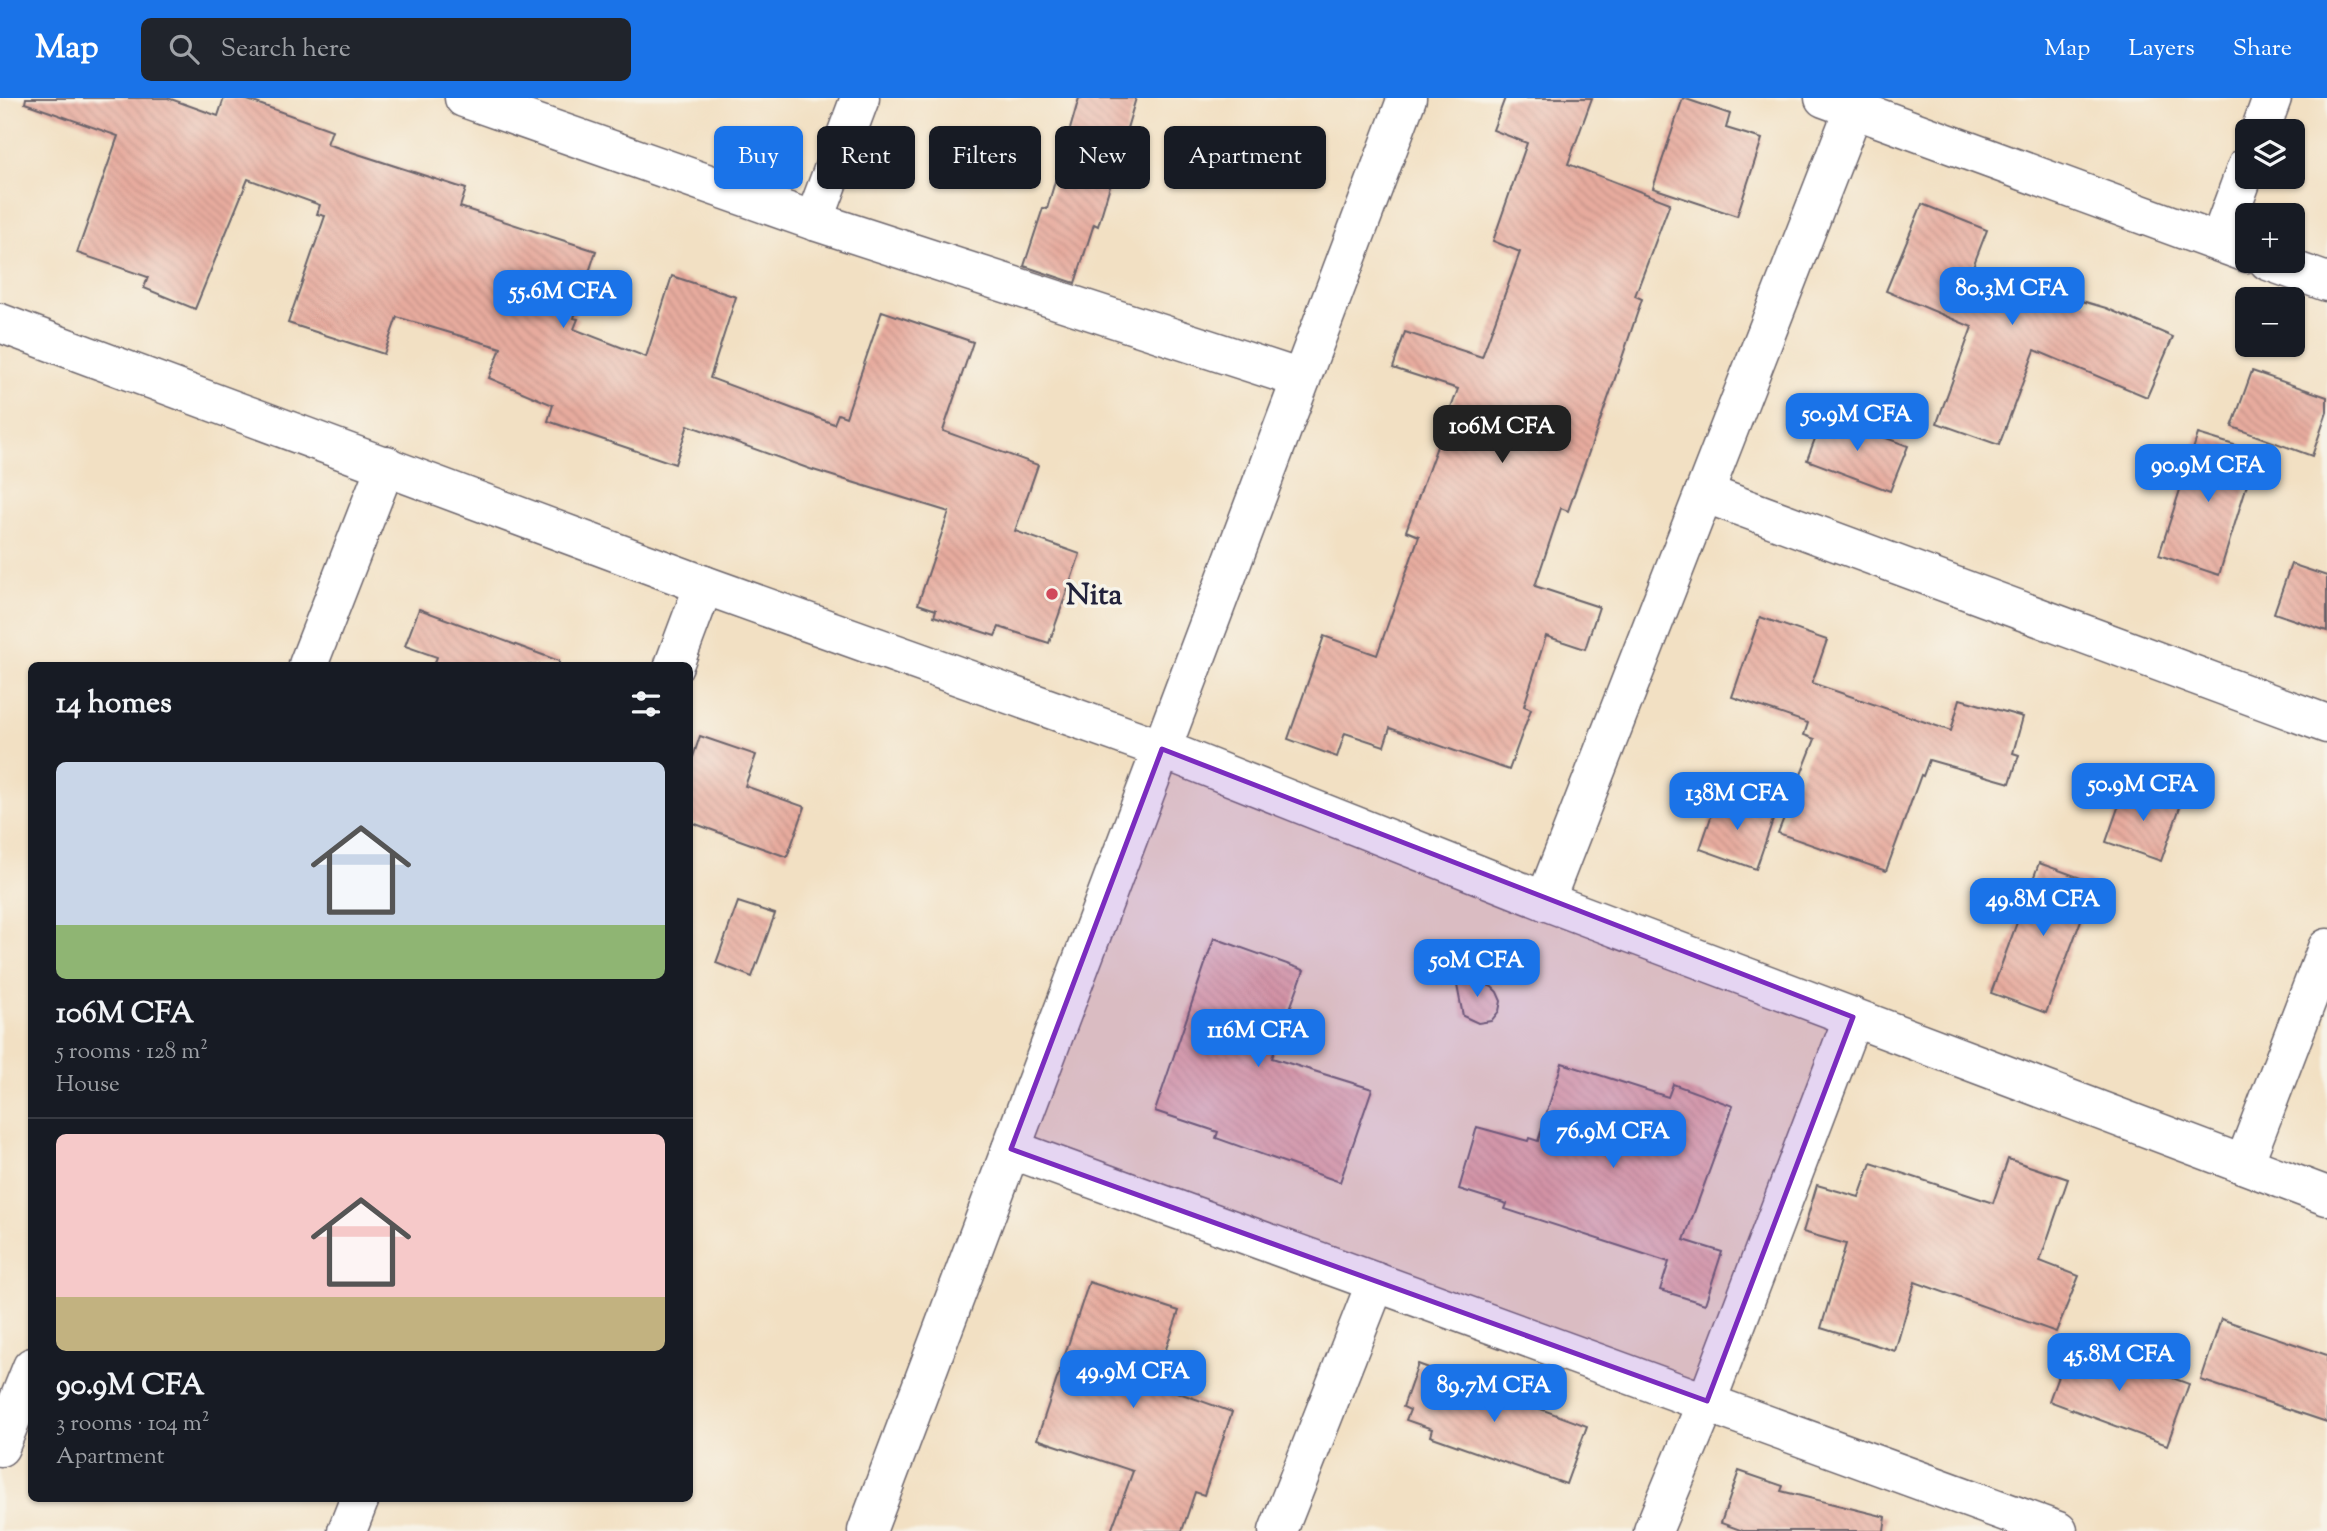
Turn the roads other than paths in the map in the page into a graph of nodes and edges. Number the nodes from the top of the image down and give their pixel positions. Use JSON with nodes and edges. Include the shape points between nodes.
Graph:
{"nodes":[{"id":1,"x":464,"y":98,"type":"edge"},
{"id":2,"x":860,"y":98,"type":"edge"},
{"id":3,"x":1407,"y":98,"type":"edge"},
{"id":4,"x":2272,"y":98,"type":"edge"},
{"id":5,"x":1845,"y":102,"type":"edge"},
{"id":6,"x":2264,"y":119,"type":"edge"},
{"id":7,"x":2243,"y":189,"type":"edge"},
{"id":8,"x":814,"y":221,"type":"junction"},
{"id":9,"x":2233,"y":248,"type":"edge"},
{"id":10,"x":2302,"y":273,"type":"edge"},
{"id":11,"x":2327,"y":282,"type":"edge"},
{"id":12,"x":0,"y":323,"type":"edge"},
{"id":13,"x":1301,"y":379,"type":"junction"},
{"id":14,"x":386,"y":465,"type":"junction"},
{"id":15,"x":1704,"y":493,"type":"junction"},
{"id":16,"x":704,"y":585,"type":"junction"},
{"id":17,"x":309,"y":662,"type":"edge"},
{"id":18,"x":675,"y":662,"type":"edge"},
{"id":19,"x":2327,"y":724,"type":"edge"},
{"id":20,"x":1162,"y":749,"type":"junction"},
{"id":21,"x":1545,"y":901,"type":"junction"},
{"id":22,"x":2327,"y":948,"type":"edge"},
{"id":23,"x":1853,"y":1017,"type":"junction"},
{"id":24,"x":1011,"y":1149,"type":"junction"},
{"id":25,"x":2244,"y":1164,"type":"junction"},
{"id":26,"x":2327,"y":1196,"type":"edge"},
{"id":27,"x":1377,"y":1282,"type":"junction"},
{"id":28,"x":28,"y":1377,"type":"edge"},
{"id":29,"x":1706,"y":1401,"type":"junction"},
{"id":30,"x":0,"y":1447,"type":"edge"},
{"id":31,"x":358,"y":1502,"type":"edge"},
{"id":32,"x":347,"y":1531,"type":"edge"},
{"id":33,"x":867,"y":1531,"type":"edge"},
{"id":34,"x":1278,"y":1531,"type":"edge"},
{"id":35,"x":1653,"y":1531,"type":"edge"},
{"id":36,"x":2058,"y":1531,"type":"edge"}],
"edges":[{"from":1,"to":8,"type":"street"},
{"from":2,"to":8,"type":"street"},
{"from":3,"to":13,"type":"street"},
{"from":4,"to":6,"type":"street"},
{"from":5,"to":9,"type":"street"},
{"from":5,"to":15,"type":"street"},
{"from":7,"to":9,"type":"street"},
{"from":8,"to":13,"type":"street"},
{"from":10,"to":11,"type":"street"},
{"from":12,"to":14,"type":"street"},
{"from":13,"to":20,"type":"street"},
{"from":14,"to":16,"type":"street"},
{"from":14,"to":17,"type":"street"},
{"from":15,"to":19,"type":"street"},
{"from":15,"to":21,"type":"street"},
{"from":16,"to":18,"type":"street"},
{"from":16,"to":20,"type":"street"},
{"from":20,"to":21,"type":"street"},
{"from":20,"to":24,"type":"street"},
{"from":21,"to":23,"type":"street"},
{"from":22,"to":25,"type":"street"},
{"from":23,"to":25,"type":"street"},
{"from":23,"to":29,"type":"street"},
{"from":24,"to":27,"type":"street"},
{"from":24,"to":33,"type":"street"},
{"from":25,"to":26,"type":"street"},
{"from":27,"to":29,"type":"street"},
{"from":27,"to":34,"type":"street"},
{"from":28,"to":30,"type":"street"},
{"from":29,"to":35,"type":"street"},
{"from":29,"to":36,"type":"street"},
{"from":31,"to":32,"type":"street"}]}
